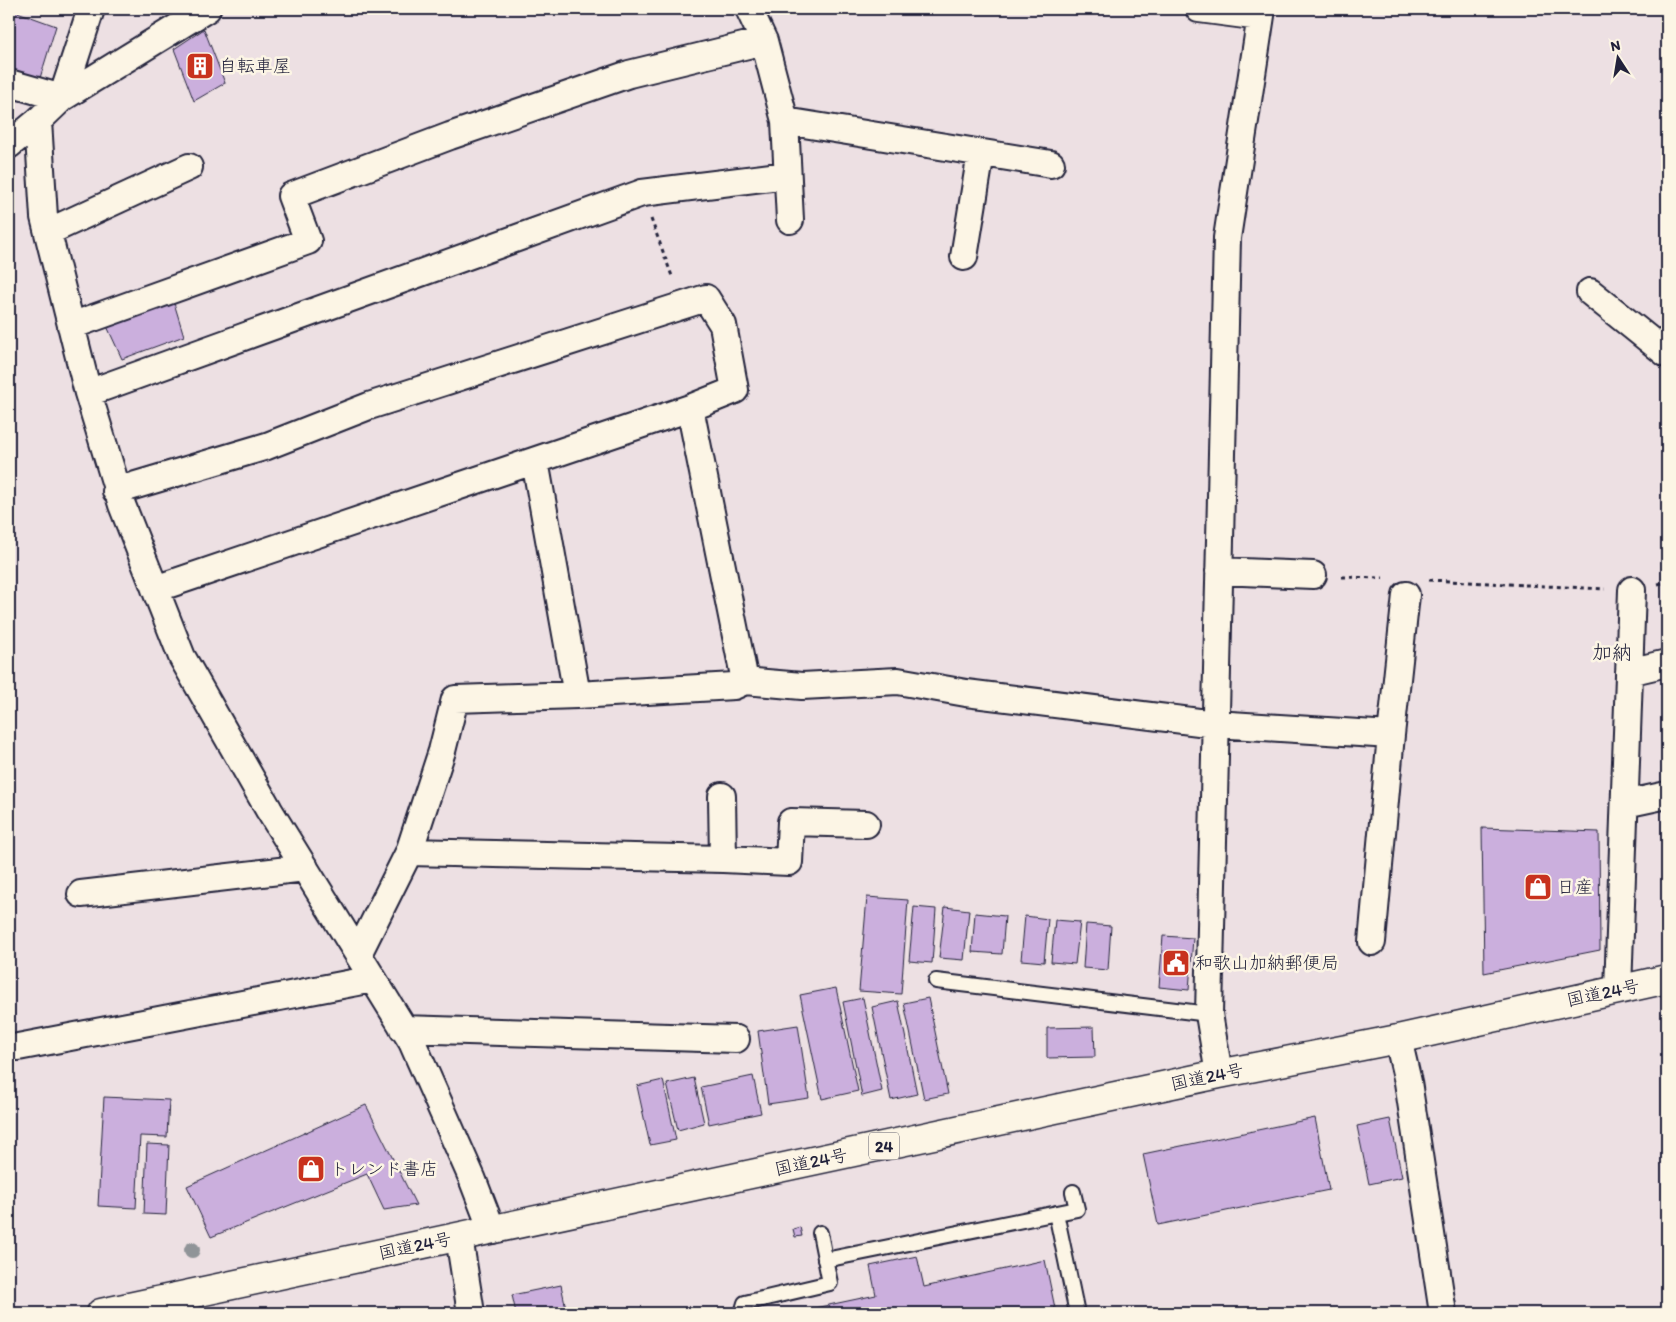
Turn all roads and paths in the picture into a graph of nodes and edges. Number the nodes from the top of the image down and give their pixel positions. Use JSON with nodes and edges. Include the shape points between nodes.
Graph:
{"nodes":[{"id":1,"x":91,"y":9,"type":"edge"},
{"id":2,"x":207,"y":9,"type":"edge"},
{"id":3,"x":749,"y":9,"type":"edge"},
{"id":4,"x":1199,"y":9,"type":"edge"},
{"id":5,"x":1261,"y":13,"type":"edge"},
{"id":6,"x":764,"y":41,"type":"junction"},
{"id":7,"x":9,"y":83,"type":"edge"},
{"id":8,"x":62,"y":98,"type":"junction"},
{"id":9,"x":38,"y":121,"type":"junction"},
{"id":10,"x":785,"y":121,"type":"junction"},
{"id":11,"x":9,"y":145,"type":"edge"},
{"id":12,"x":980,"y":153,"type":"junction"},
{"id":13,"x":1051,"y":164,"type":"dead end"},
{"id":14,"x":189,"y":167,"type":"dead end"},
{"id":15,"x":787,"y":175,"type":"junction"},
{"id":16,"x":642,"y":192,"type":"junction"},
{"id":17,"x":790,"y":220,"type":"dead end"},
{"id":18,"x":48,"y":232,"type":"junction"},
{"id":19,"x":964,"y":257,"type":"dead end"},
{"id":20,"x":1590,"y":292,"type":"dead end"},
{"id":21,"x":682,"y":306,"type":"junction"},
{"id":22,"x":71,"y":326,"type":"junction"},
{"id":23,"x":1667,"y":354,"type":"edge"},
{"id":24,"x":88,"y":392,"type":"junction"},
{"id":25,"x":690,"y":408,"type":"junction"},
{"id":26,"x":535,"y":461,"type":"junction"},
{"id":27,"x":116,"y":491,"type":"junction"},
{"id":28,"x":1219,"y":571,"type":"junction"},
{"id":29,"x":1313,"y":575,"type":"joint"},
{"id":30,"x":1383,"y":578,"type":"dead end"},
{"id":31,"x":1415,"y":588,"type":"joint"},
{"id":32,"x":155,"y":589,"type":"junction"},
{"id":33,"x":1632,"y":590,"type":"joint"},
{"id":34,"x":1667,"y":663,"type":"edge"},
{"id":35,"x":1629,"y":672,"type":"junction"},
{"id":36,"x":746,"y":681,"type":"junction"},
{"id":37,"x":577,"y":695,"type":"junction"},
{"id":38,"x":1215,"y":724,"type":"junction"},
{"id":39,"x":1391,"y":735,"type":"junction"},
{"id":40,"x":1667,"y":795,"type":"edge"},
{"id":41,"x":722,"y":796,"type":"dead end"},
{"id":42,"x":1624,"y":804,"type":"junction"},
{"id":43,"x":866,"y":824,"type":"dead end"},
{"id":44,"x":409,"y":852,"type":"junction"},
{"id":45,"x":723,"y":860,"type":"junction"},
{"id":46,"x":305,"y":868,"type":"junction"},
{"id":47,"x":81,"y":894,"type":"dead end"},
{"id":48,"x":1372,"y":942,"type":"dead end"},
{"id":49,"x":358,"y":954,"type":"junction"},
{"id":50,"x":373,"y":979,"type":"junction"},
{"id":51,"x":1667,"y":979,"type":"edge"},
{"id":52,"x":936,"y":981,"type":"dead end"},
{"id":53,"x":1618,"y":990,"type":"junction"},
{"id":54,"x":1208,"y":1014,"type":"junction"},
{"id":55,"x":403,"y":1029,"type":"junction"},
{"id":56,"x":736,"y":1039,"type":"dead end"},
{"id":57,"x":1398,"y":1039,"type":"junction"},
{"id":58,"x":18,"y":1047,"type":"dead end"},
{"id":59,"x":1219,"y":1074,"type":"junction"},
{"id":60,"x":1073,"y":1192,"type":"dead end"},
{"id":61,"x":1056,"y":1213,"type":"junction"},
{"id":62,"x":492,"y":1230,"type":"junction"},
{"id":63,"x":820,"y":1233,"type":"dead end"},
{"id":64,"x":459,"y":1237,"type":"junction"},
{"id":65,"x":825,"y":1260,"type":"junction"},
{"id":66,"x":101,"y":1313,"type":"edge"},
{"id":67,"x":471,"y":1313,"type":"edge"},
{"id":68,"x":742,"y":1313,"type":"edge"},
{"id":69,"x":1077,"y":1313,"type":"edge"},
{"id":70,"x":1443,"y":1313,"type":"edge"}],
"edges":[{"from":1,"to":8,"type":"street"},
{"from":2,"to":8,"type":"street"},
{"from":3,"to":6,"type":"street"},
{"from":4,"to":5,"type":"street"},
{"from":5,"to":28,"type":"street","via":[[1227,238]]},
{"from":6,"to":10,"type":"street"},
{"from":6,"to":22,"type":"street","via":[[629,74],[290,196],[308,242]]},
{"from":7,"to":8,"type":"street"},
{"from":8,"to":9,"type":"street"},
{"from":9,"to":11,"type":"street"},
{"from":9,"to":18,"type":"street","via":[[44,217]]},
{"from":10,"to":12,"type":"street"},
{"from":10,"to":15,"type":"street"},
{"from":12,"to":13,"type":"street"},
{"from":12,"to":19,"type":"street"},
{"from":14,"to":18,"type":"street"},
{"from":15,"to":16,"type":"street"},
{"from":15,"to":17,"type":"street"},
{"from":16,"to":21,"type":"path"},
{"from":16,"to":24,"type":"street"},
{"from":18,"to":22,"type":"street"},
{"from":20,"to":23,"type":"street"},
{"from":21,"to":25,"type":"street","via":[[706,298],[723,325],[735,390]]},
{"from":21,"to":27,"type":"street","via":[[369,406],[267,446]]},
{"from":22,"to":24,"type":"street"},
{"from":24,"to":27,"type":"street"},
{"from":25,"to":26,"type":"street"},
{"from":25,"to":36,"type":"street"},
{"from":26,"to":32,"type":"street"},
{"from":26,"to":37,"type":"street"},
{"from":27,"to":32,"type":"street"},
{"from":28,"to":29,"type":"street"},
{"from":28,"to":38,"type":"street"},
{"from":29,"to":30,"type":"path"},
{"from":31,"to":33,"type":"path"},
{"from":31,"to":39,"type":"street"},
{"from":32,"to":46,"type":"street","via":[[182,657]]},
{"from":33,"to":35,"type":"street"},
{"from":34,"to":35,"type":"street"},
{"from":35,"to":42,"type":"street"},
{"from":36,"to":37,"type":"street","via":[[734,686]]},
{"from":36,"to":38,"type":"street","via":[[802,686],[898,681],[966,693]]},
{"from":37,"to":44,"type":"street","via":[[454,698],[442,751]]},
{"from":38,"to":39,"type":"street"},
{"from":38,"to":54,"type":"street"},
{"from":39,"to":48,"type":"street"},
{"from":40,"to":42,"type":"street"},
{"from":41,"to":45,"type":"street"},
{"from":42,"to":53,"type":"street"},
{"from":43,"to":45,"type":"street","via":[[791,822],[789,862]]},
{"from":44,"to":45,"type":"street"},
{"from":44,"to":49,"type":"street"},
{"from":46,"to":47,"type":"street"},
{"from":46,"to":49,"type":"street"},
{"from":49,"to":50,"type":"street"},
{"from":50,"to":55,"type":"street"},
{"from":50,"to":58,"type":"street"},
{"from":51,"to":53,"type":"highway","name":"国道24号","number":"24"},
{"from":52,"to":54,"type":"lane"},
{"from":53,"to":57,"type":"highway","name":"国道24号","number":"24"},
{"from":54,"to":59,"type":"street"},
{"from":55,"to":56,"type":"street"},
{"from":55,"to":62,"type":"street","via":[[412,1042]]},
{"from":57,"to":59,"type":"highway","name":"国道24号","number":"24"},
{"from":57,"to":70,"type":"street","via":[[1408,1082]]},
{"from":59,"to":62,"type":"highway","name":"国道24号","number":"24"},
{"from":60,"to":61,"type":"lane","via":[[1076,1209]]},
{"from":61,"to":65,"type":"lane"},
{"from":61,"to":69,"type":"lane"},
{"from":62,"to":64,"type":"highway","name":"国道24号","number":"24"},
{"from":63,"to":65,"type":"lane"},
{"from":64,"to":66,"type":"highway","name":"国道24号","number":"24"},
{"from":64,"to":67,"type":"street"},
{"from":65,"to":68,"type":"lane","via":[[830,1282],[745,1303]]}]}
